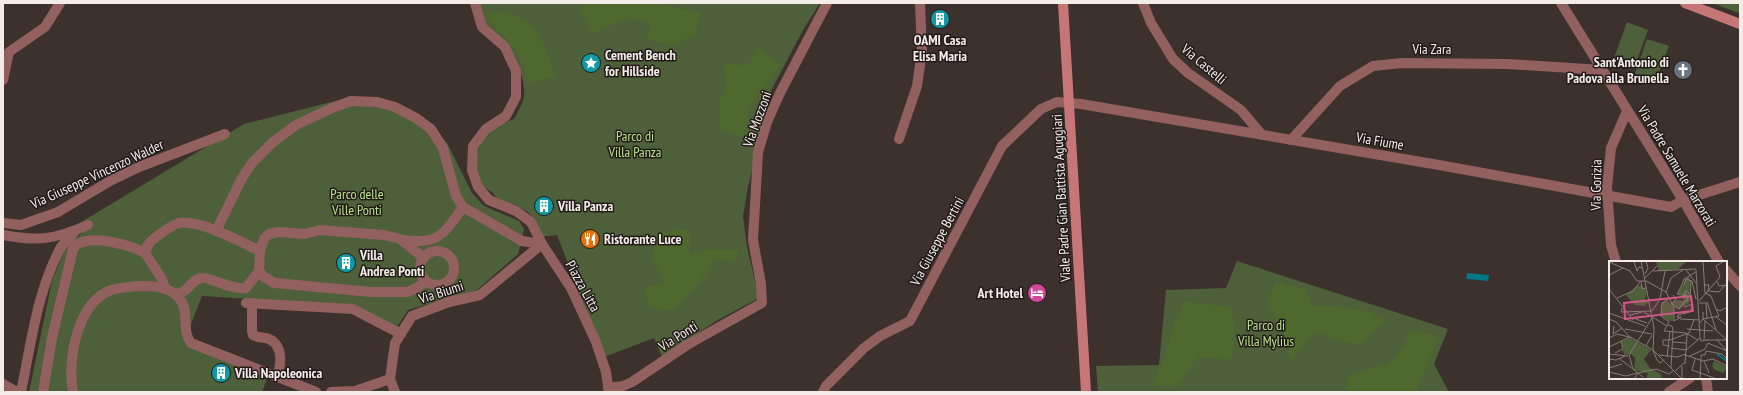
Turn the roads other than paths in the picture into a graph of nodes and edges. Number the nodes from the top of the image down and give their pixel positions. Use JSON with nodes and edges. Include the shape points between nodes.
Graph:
{"nodes":[{"id":1,"x":60,"y":3,"type":"edge"},
{"id":2,"x":475,"y":3,"type":"edge"},
{"id":3,"x":827,"y":3,"type":"edge"},
{"id":4,"x":920,"y":3,"type":"edge"},
{"id":5,"x":1063,"y":3,"type":"edge"},
{"id":6,"x":1143,"y":3,"type":"edge"},
{"id":7,"x":1562,"y":3,"type":"edge"},
{"id":8,"x":1685,"y":3,"type":"edge"},
{"id":9,"x":1740,"y":24,"type":"edge"},
{"id":10,"x":1602,"y":70,"type":"junction"},
{"id":11,"x":3,"y":80,"type":"edge"},
{"id":12,"x":1070,"y":103,"type":"junction"},
{"id":13,"x":1627,"y":111,"type":"junction"},
{"id":14,"x":225,"y":134,"type":"dead end"},
{"id":15,"x":1262,"y":135,"type":"junction"},
{"id":16,"x":899,"y":139,"type":"dead end"},
{"id":17,"x":1292,"y":140,"type":"junction"},
{"id":18,"x":1740,"y":182,"type":"edge"},
{"id":19,"x":1607,"y":195,"type":"junction"},
{"id":20,"x":1682,"y":200,"type":"junction"},
{"id":21,"x":464,"y":207,"type":"junction"},
{"id":22,"x":3,"y":223,"type":"edge"},
{"id":23,"x":88,"y":225,"type":"dead end"},
{"id":24,"x":74,"y":231,"type":"junction"},
{"id":25,"x":216,"y":231,"type":"junction"},
{"id":26,"x":3,"y":235,"type":"edge"},
{"id":27,"x":400,"y":239,"type":"junction"},
{"id":28,"x":542,"y":244,"type":"junction"},
{"id":29,"x":260,"y":250,"type":"junction"},
{"id":30,"x":145,"y":253,"type":"junction"},
{"id":31,"x":424,"y":258,"type":"junction"},
{"id":32,"x":1616,"y":261,"type":"edge"},
{"id":33,"x":1718,"y":261,"type":"edge"},
{"id":34,"x":259,"y":271,"type":"junction"},
{"id":35,"x":1727,"y":271,"type":"edge"},
{"id":36,"x":426,"y":280,"type":"junction"},
{"id":37,"x":1740,"y":286,"type":"edge"},
{"id":38,"x":165,"y":289,"type":"junction"},
{"id":39,"x":176,"y":294,"type":"junction"},
{"id":40,"x":762,"y":303,"type":"joint"},
{"id":41,"x":400,"y":334,"type":"junction"},
{"id":42,"x":278,"y":377,"type":"junction"},
{"id":43,"x":390,"y":379,"type":"junction"},
{"id":44,"x":1688,"y":379,"type":"edge"},
{"id":45,"x":1706,"y":379,"type":"edge"},
{"id":46,"x":3,"y":384,"type":"edge"},
{"id":47,"x":608,"y":390,"type":"edge"},
{"id":48,"x":17,"y":392,"type":"edge"},
{"id":49,"x":21,"y":392,"type":"edge"},
{"id":50,"x":43,"y":392,"type":"edge"},
{"id":51,"x":73,"y":392,"type":"edge"},
{"id":52,"x":316,"y":392,"type":"edge"},
{"id":53,"x":331,"y":392,"type":"edge"},
{"id":54,"x":395,"y":392,"type":"edge"},
{"id":55,"x":823,"y":392,"type":"edge"},
{"id":56,"x":1086,"y":392,"type":"edge"},
{"id":57,"x":1669,"y":392,"type":"edge"},
{"id":58,"x":1708,"y":392,"type":"edge"}],
"edges":[{"from":1,"to":11,"type":"street","via":[[45,27],[9,52]]},
{"from":2,"to":28,"type":"street","name":"Piazza Litta","via":[[482,27],[505,47],[516,71],[516,97],[506,116],[486,129],[473,146],[472,170],[478,186],[489,200],[516,211],[531,222]]},
{"from":3,"to":40,"type":"street","name":"Via Mozzoni","via":[[780,93],[758,152],[753,240]]},
{"from":4,"to":16,"type":"street","via":[[922,51],[917,86]]},
{"from":5,"to":12,"type":"main road","name":"Viale Padre Gian Battista Aguggiari"},
{"from":6,"to":15,"type":"street","name":"Via Castelli","via":[[1151,23],[1173,59],[1188,73],[1241,110]]},
{"from":7,"to":10,"type":"street","name":"Via Padre Samuele Marzorati"},
{"from":8,"to":9,"type":"main road"},
{"from":10,"to":13,"type":"street","name":"Via Padre Samuele Marzorati"},
{"from":10,"to":17,"type":"street","name":"Via Zara","via":[[1507,64],[1402,63],[1373,66],[1340,86]]},
{"from":12,"to":15,"type":"street","name":"Via Fiume"},
{"from":12,"to":55,"type":"street","name":"Via Giuseppe Bertini","via":[[1057,102],[1041,109],[1002,146],[910,321],[880,336],[864,348]]},
{"from":12,"to":56,"type":"main road","name":"Viale Padre Gian Battista Aguggiari"},
{"from":13,"to":19,"type":"street","name":"Via Gorizia","via":[[1611,148]]},
{"from":13,"to":20,"type":"street","name":"Via Padre Samuele Marzorati"},
{"from":14,"to":22,"type":"street","name":"Via Giuseppe Vincenzo Walder","via":[[110,180],[58,212],[20,225]]},
{"from":15,"to":17,"type":"street","name":"Via Fiume"},
{"from":17,"to":19,"type":"street","name":"Via Fiume"},
{"from":18,"to":20,"type":"street","name":"Via Fiume"},
{"from":19,"to":20,"type":"street","name":"Via Fiume","via":[[1671,207]]},
{"from":19,"to":32,"type":"street","name":"Via Gorizia","via":[[1611,245]]},
{"from":20,"to":33,"type":"street","name":"Via Padre Samuele Marzorati"},
{"from":21,"to":25,"type":"street","via":[[456,196],[443,148],[431,129],[395,107],[377,102],[350,101],[296,125],[252,162]]},
{"from":21,"to":27,"type":"street","via":[[442,233],[429,241]]},
{"from":21,"to":28,"type":"street","via":[[522,241]]},
{"from":23,"to":24,"type":"street"},
{"from":24,"to":26,"type":"street","via":[[55,238],[35,240]]},
{"from":24,"to":49,"type":"street","via":[[71,238],[62,246],[47,279]]},
{"from":25,"to":29,"type":"street"},
{"from":25,"to":30,"type":"street","via":[[191,223],[178,223],[152,240]]},
{"from":27,"to":29,"type":"street","via":[[384,235],[320,230],[305,234],[278,232],[269,234],[264,239]]},
{"from":27,"to":31,"type":"street"},
{"from":28,"to":41,"type":"street","name":"Via Biumi","via":[[480,295],[448,302],[412,316]]},
{"from":28,"to":47,"type":"street","name":"Piazza Litta","via":[[570,288],[596,342],[605,366]]},
{"from":29,"to":34,"type":"street"},
{"from":30,"to":38,"type":"street","via":[[162,279]]},
{"from":30,"to":50,"type":"street","via":[[128,245],[112,242],[87,240],[76,244],[62,290]]},
{"from":31,"to":36,"type":"street","via":[[421,270]]},
{"from":31,"to":36,"type":"street","via":[[434,250],[442,251],[452,260],[454,268],[449,280],[442,284]]},
{"from":34,"to":36,"type":"street","via":[[275,283],[371,292],[407,292]]},
{"from":34,"to":39,"type":"street","via":[[246,288],[238,289],[203,277],[195,279],[184,292]]},
{"from":35,"to":37,"type":"street"},
{"from":38,"to":39,"type":"street"},
{"from":38,"to":51,"type":"street","via":[[153,286],[128,287],[111,290],[99,298],[85,314],[75,337],[72,358]]},
{"from":39,"to":42,"type":"street","via":[[186,312],[188,338],[191,342]]},
{"from":40,"to":47,"type":"street","name":"Via Ponti","via":[[687,345],[632,382]]},
{"from":41,"to":42,"type":"street","via":[[353,309],[249,303],[253,335],[269,340],[276,346],[281,358]]},
{"from":41,"to":43,"type":"street","name":"Via Biumi","via":[[395,342]]},
{"from":42,"to":52,"type":"street"},
{"from":43,"to":53,"type":"street","via":[[355,390]]},
{"from":43,"to":54,"type":"street","name":"Via Biumi"},
{"from":44,"to":57,"type":"street"},
{"from":45,"to":58,"type":"street"},
{"from":46,"to":48,"type":"street"}]}
